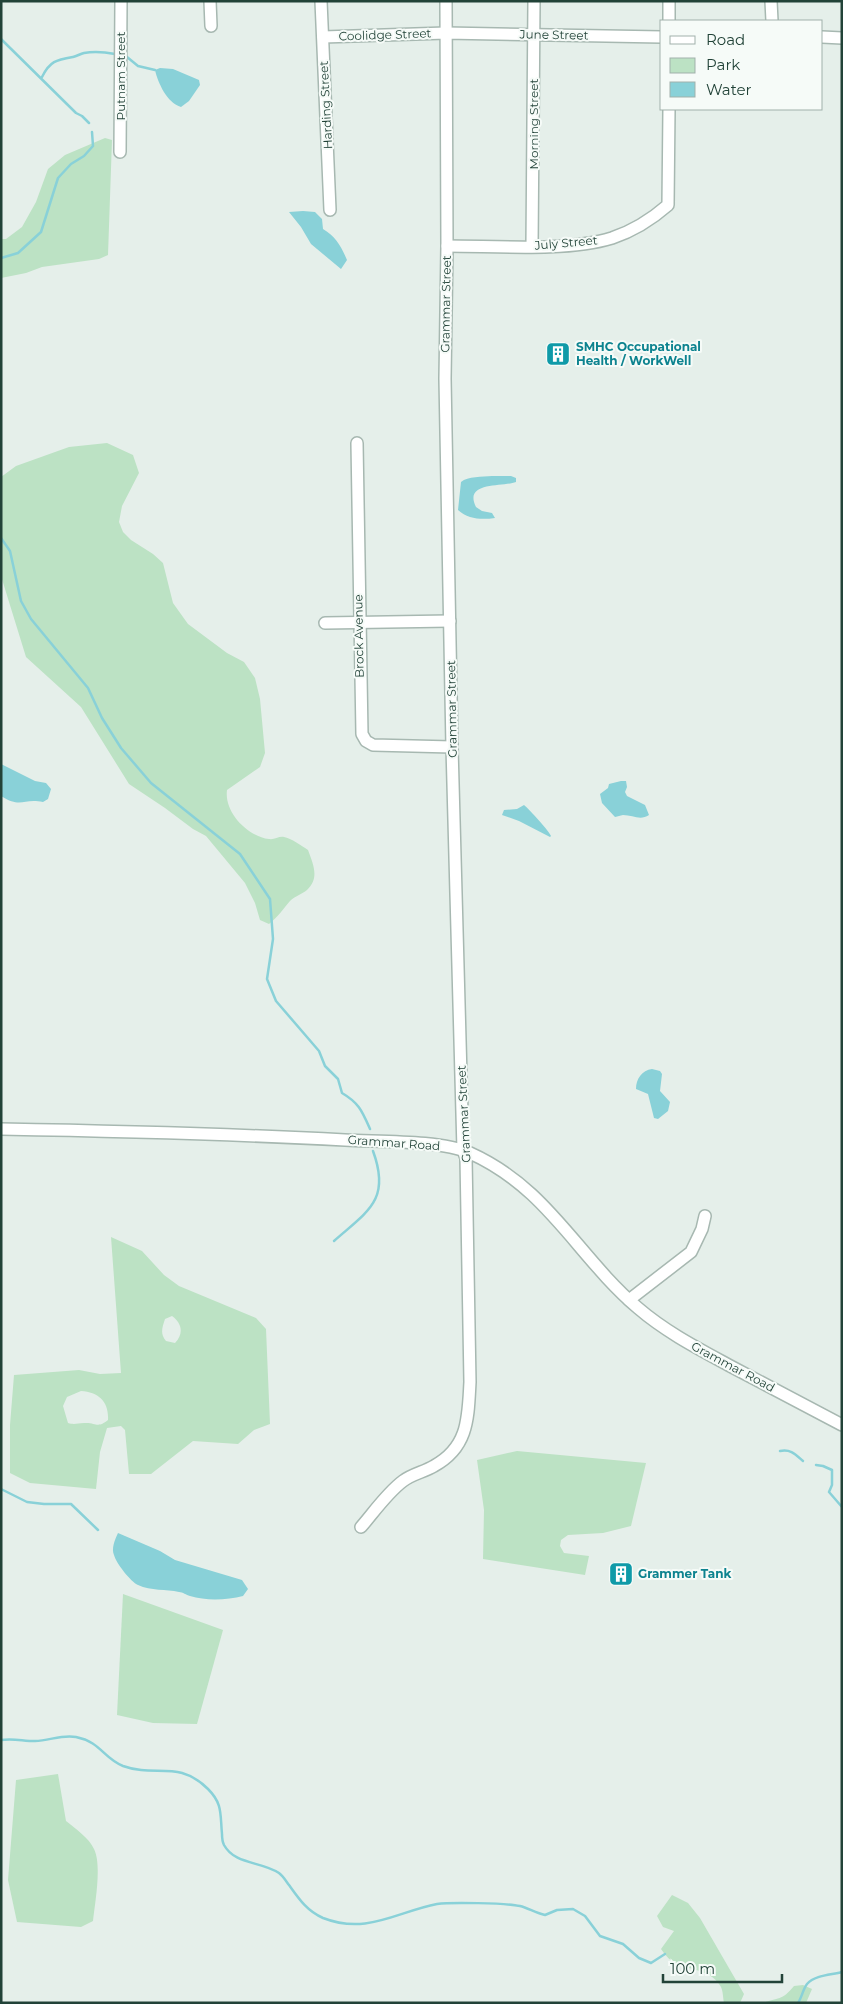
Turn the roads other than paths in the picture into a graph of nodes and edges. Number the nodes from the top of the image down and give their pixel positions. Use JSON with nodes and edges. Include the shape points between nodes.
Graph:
{"nodes":[{"id":1,"x":121,"y":1,"type":"edge"},
{"id":2,"x":210,"y":1,"type":"edge"},
{"id":3,"x":321,"y":1,"type":"edge"},
{"id":4,"x":446,"y":1,"type":"edge"},
{"id":5,"x":534,"y":1,"type":"edge"},
{"id":6,"x":669,"y":1,"type":"edge"},
{"id":7,"x":771,"y":1,"type":"edge"},
{"id":8,"x":669,"y":20,"type":"edge"},
{"id":9,"x":772,"y":20,"type":"edge"},
{"id":10,"x":211,"y":26,"type":"dead end"},
{"id":11,"x":446,"y":33,"type":"junction"},
{"id":12,"x":534,"y":35,"type":"junction"},
{"id":13,"x":323,"y":37,"type":"junction"},
{"id":14,"x":660,"y":37,"type":"edge"},
{"id":15,"x":823,"y":37,"type":"edge"},
{"id":16,"x":842,"y":38,"type":"edge"},
{"id":17,"x":670,"y":110,"type":"edge"},
{"id":18,"x":120,"y":152,"type":"dead end"},
{"id":19,"x":330,"y":210,"type":"dead end"},
{"id":20,"x":448,"y":246,"type":"junction"},
{"id":21,"x":532,"y":246,"type":"junction"},
{"id":22,"x":356,"y":443,"type":"dead end"},
{"id":23,"x":450,"y":621,"type":"junction"},
{"id":24,"x":325,"y":623,"type":"dead end"},
{"id":25,"x":359,"y":623,"type":"junction"},
{"id":26,"x":452,"y":747,"type":"junction"},
{"id":27,"x":1,"y":1129,"type":"edge"},
{"id":28,"x":464,"y":1150,"type":"junction"},
{"id":29,"x":705,"y":1216,"type":"dead end"},
{"id":30,"x":630,"y":1300,"type":"junction"},
{"id":31,"x":842,"y":1426,"type":"edge"},
{"id":32,"x":361,"y":1527,"type":"dead end"}],
"edges":[{"from":1,"to":18,"type":"street","name":"Putnam Street"},
{"from":2,"to":10,"type":"street"},
{"from":3,"to":13,"type":"street","name":"Harding Street"},
{"from":4,"to":11,"type":"street","name":"Grammar Street"},
{"from":5,"to":12,"type":"street","name":"Morning Street"},
{"from":6,"to":8,"type":"street"},
{"from":7,"to":9,"type":"street"},
{"from":11,"to":12,"type":"street","name":"June Street"},
{"from":11,"to":13,"type":"street","name":"Coolidge Street"},
{"from":11,"to":20,"type":"street","name":"Grammar Street"},
{"from":12,"to":14,"type":"street","name":"June Street"},
{"from":12,"to":21,"type":"street","name":"Morning Street"},
{"from":13,"to":19,"type":"street","name":"Harding Street"},
{"from":15,"to":16,"type":"street"},
{"from":17,"to":21,"type":"street","name":"July Street","via":[[668,205],[652,219],[612,238],[568,245]]},
{"from":20,"to":21,"type":"street","name":"July Street"},
{"from":20,"to":23,"type":"street","name":"Grammar Street","via":[[445,379]]},
{"from":22,"to":25,"type":"street","name":"Brock Avenue"},
{"from":23,"to":25,"type":"street"},
{"from":23,"to":26,"type":"street","name":"Grammar Street"},
{"from":24,"to":25,"type":"street"},
{"from":25,"to":26,"type":"street","name":"Brock Avenue","via":[[361,729],[364,738],[369,744],[380,746]]},
{"from":26,"to":28,"type":"street","name":"Grammar Street"},
{"from":27,"to":28,"type":"street","name":"Grammar Road","via":[[274,1136],[427,1144]]},
{"from":28,"to":30,"type":"street","name":"Grammar Road","via":[[500,1168],[522,1184]]},
{"from":28,"to":32,"type":"street","name":"Grammar Street","via":[[470,1382],[468,1417],[461,1441],[452,1452],[437,1464],[402,1482]]},
{"from":29,"to":30,"type":"street","via":[[691,1252]]},
{"from":30,"to":31,"type":"street","name":"Grammar Road","via":[[690,1344]]}]}
